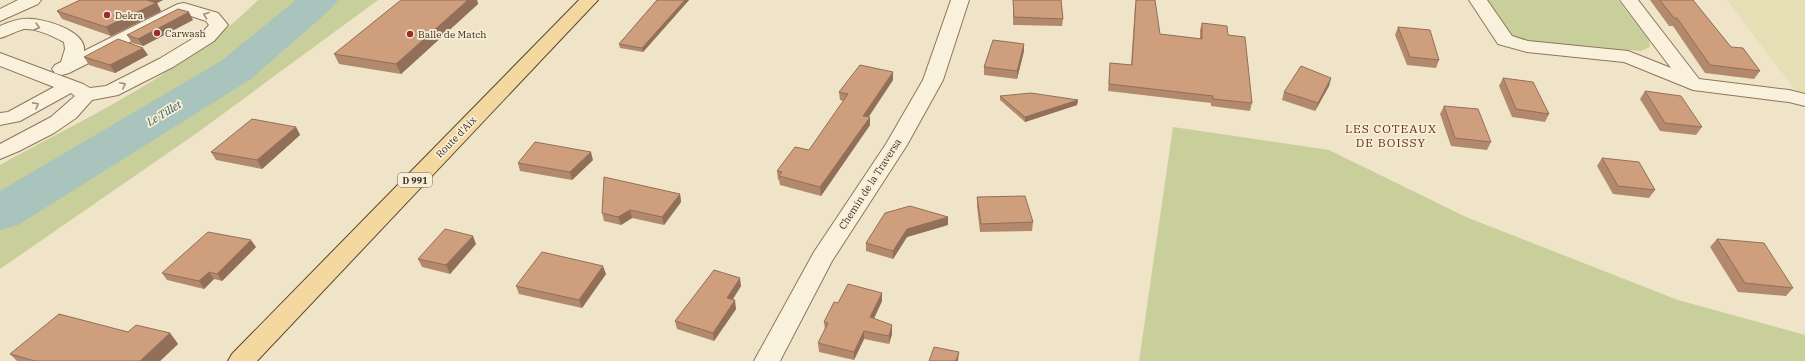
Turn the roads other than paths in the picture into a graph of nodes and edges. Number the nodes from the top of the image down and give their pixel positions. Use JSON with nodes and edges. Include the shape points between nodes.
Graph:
{"nodes":[{"id":1,"x":32,"y":0,"type":"edge"},
{"id":2,"x":589,"y":0,"type":"edge"},
{"id":3,"x":960,"y":0,"type":"edge"},
{"id":4,"x":1478,"y":0,"type":"edge"},
{"id":5,"x":1629,"y":0,"type":"edge"},
{"id":6,"x":0,"y":16,"type":"edge"},
{"id":7,"x":0,"y":32,"type":"edge"},
{"id":8,"x":0,"y":59,"type":"edge"},
{"id":9,"x":70,"y":64,"type":"junction"},
{"id":10,"x":21,"y":66,"type":"junction"},
{"id":11,"x":0,"y":76,"type":"edge"},
{"id":12,"x":46,"y":78,"type":"junction"},
{"id":13,"x":1693,"y":84,"type":"junction"},
{"id":14,"x":78,"y":91,"type":"junction"},
{"id":15,"x":1805,"y":100,"type":"edge"},
{"id":16,"x":0,"y":118,"type":"edge"},
{"id":17,"x":57,"y":121,"type":"junction"},
{"id":18,"x":0,"y":133,"type":"edge"},
{"id":19,"x":0,"y":152,"type":"edge"},
{"id":20,"x":240,"y":361,"type":"edge"},
{"id":21,"x":767,"y":361,"type":"edge"}],
"edges":[{"from":1,"to":6,"type":"street"},
{"from":2,"to":20,"type":"main road","name":"Route d'Aix","number":"D 991"},
{"from":3,"to":21,"type":"street","name":"Chemin de la Traversa","via":[[933,80],[896,144],[822,258]]},
{"from":4,"to":13,"type":"street","via":[[1506,40],[1527,46],[1628,57]]},
{"from":5,"to":13,"type":"street"},
{"from":7,"to":9,"type":"street","one_way":true,"via":[[24,24],[67,36],[74,41],[75,46]]},
{"from":8,"to":10,"type":"street"},
{"from":9,"to":12,"type":"street"},
{"from":14,"to":9,"type":"street","one_way":true,"via":[[111,91],[166,63],[208,37],[219,25],[212,17],[184,8]]},
{"from":10,"to":11,"type":"street"},
{"from":10,"to":12,"type":"street"},
{"from":12,"to":14,"type":"street"},
{"from":13,"to":15,"type":"street"},
{"from":16,"to":14,"type":"street","one_way":true,"via":[[13,117]]},
{"from":14,"to":17,"type":"street","via":[[78,106]]},
{"from":17,"to":18,"type":"street"},
{"from":17,"to":19,"type":"street"}]}
